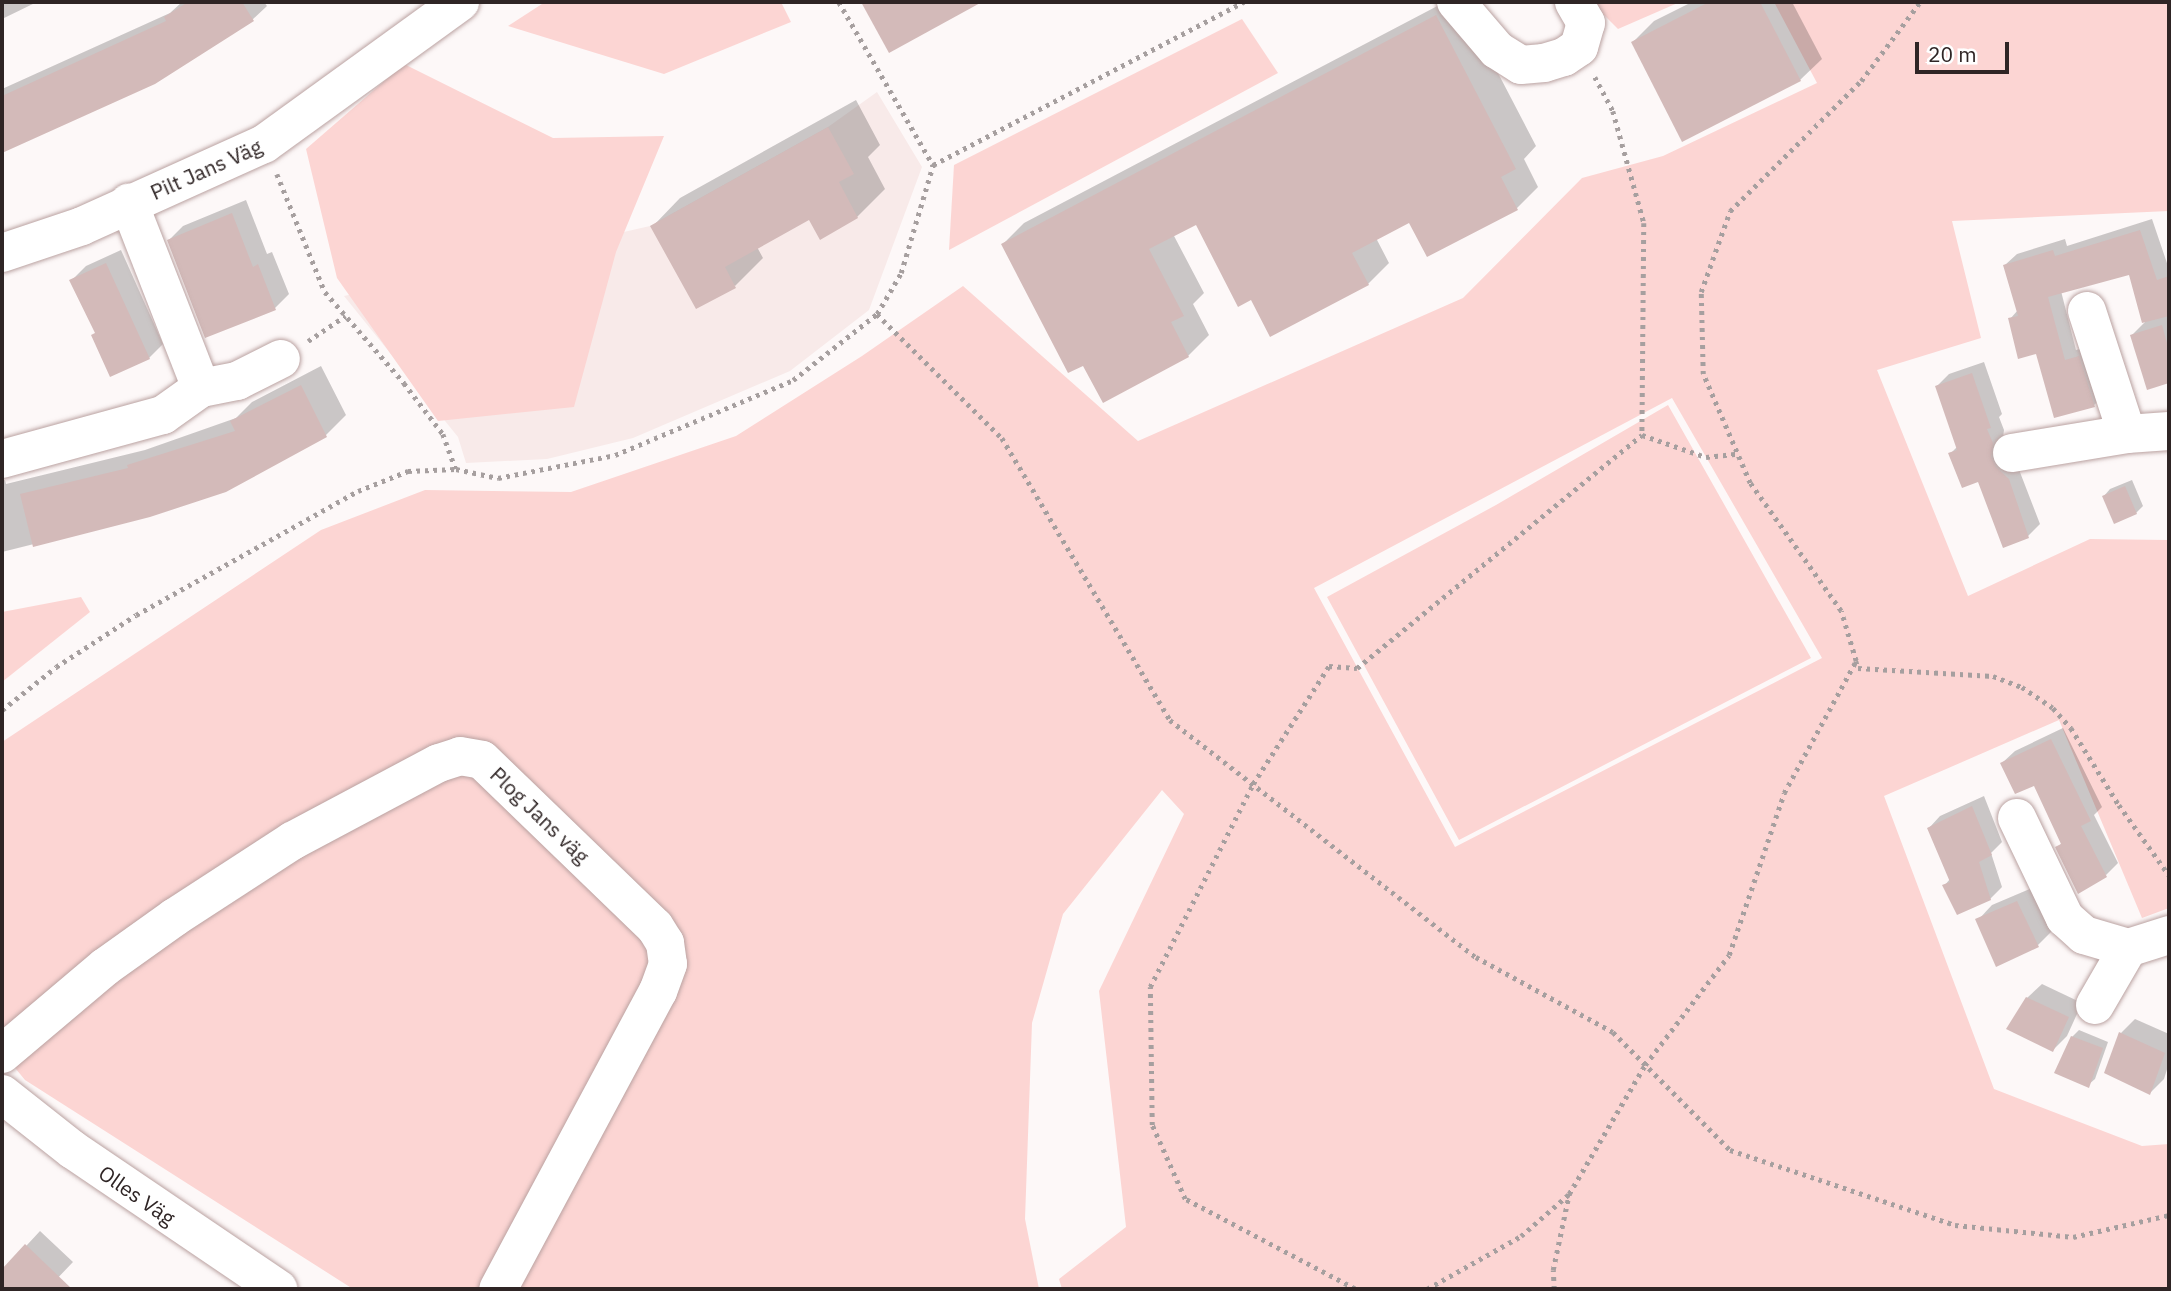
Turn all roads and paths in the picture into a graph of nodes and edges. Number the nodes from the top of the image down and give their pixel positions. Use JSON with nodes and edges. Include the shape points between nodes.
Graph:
{"nodes":[{"id":1,"x":460,"y":2,"type":"edge"},
{"id":2,"x":839,"y":2,"type":"edge"},
{"id":3,"x":1244,"y":2,"type":"edge"},
{"id":4,"x":1456,"y":2,"type":"edge"},
{"id":5,"x":1574,"y":2,"type":"edge"},
{"id":6,"x":1920,"y":2,"type":"edge"},
{"id":7,"x":1579,"y":47,"type":"junction"},
{"id":8,"x":264,"y":144,"type":"junction"},
{"id":9,"x":933,"y":165,"type":"junction"},
{"id":10,"x":129,"y":203,"type":"junction"},
{"id":11,"x":2,"y":253,"type":"edge"},
{"id":12,"x":2087,"y":311,"type":"dead end"},
{"id":13,"x":877,"y":314,"type":"junction"},
{"id":14,"x":345,"y":316,"type":"junction"},
{"id":15,"x":281,"y":359,"type":"joint"},
{"id":16,"x":201,"y":388,"type":"junction"},
{"id":17,"x":2169,"y":431,"type":"edge"},
{"id":18,"x":1642,"y":435,"type":"junction"},
{"id":19,"x":2127,"y":435,"type":"junction"},
{"id":20,"x":2012,"y":453,"type":"dead end"},
{"id":21,"x":1737,"y":454,"type":"junction"},
{"id":22,"x":2,"y":459,"type":"edge"},
{"id":23,"x":456,"y":469,"type":"junction"},
{"id":24,"x":1856,"y":661,"type":"junction"},
{"id":25,"x":2,"y":710,"type":"edge"},
{"id":26,"x":1253,"y":784,"type":"junction"},
{"id":27,"x":2017,"y":818,"type":"dead end"},
{"id":28,"x":2169,"y":875,"type":"edge"},
{"id":29,"x":2169,"y":935,"type":"edge"},
{"id":30,"x":2129,"y":948,"type":"junction"},
{"id":31,"x":2095,"y":1005,"type":"dead end"},
{"id":32,"x":2,"y":1054,"type":"edge"},
{"id":33,"x":1645,"y":1065,"type":"junction"},
{"id":34,"x":2,"y":1094,"type":"edge"},
{"id":35,"x":1570,"y":1194,"type":"junction"},
{"id":36,"x":2169,"y":1215,"type":"edge"},
{"id":37,"x":278,"y":1289,"type":"edge"},
{"id":38,"x":498,"y":1289,"type":"edge"},
{"id":39,"x":1355,"y":1289,"type":"edge"},
{"id":40,"x":1427,"y":1289,"type":"edge"},
{"id":41,"x":1554,"y":1289,"type":"edge"}],
"edges":[{"from":1,"to":8,"type":"street","name":"Pilt Jans Väg"},
{"from":2,"to":9,"type":"path"},
{"from":3,"to":9,"type":"path"},
{"from":4,"to":7,"type":"street","via":[[1497,51],[1521,65],[1555,60]]},
{"from":5,"to":7,"type":"street","via":[[1586,23]]},
{"from":6,"to":21,"type":"path","via":[[1861,81],[1730,211],[1701,292],[1703,374]]},
{"from":7,"to":18,"type":"path","via":[[1613,111],[1644,223]]},
{"from":8,"to":10,"type":"street","name":"Pilt Jans Väg"},
{"from":8,"to":14,"type":"path","via":[[325,292]]},
{"from":9,"to":13,"type":"path","via":[[901,273]]},
{"from":10,"to":11,"type":"street","name":"Pilt Jans Väg","via":[[82,226]]},
{"from":10,"to":16,"type":"street"},
{"from":12,"to":19,"type":"street"},
{"from":13,"to":23,"type":"path","via":[[793,380],[615,454],[498,478]]},
{"from":13,"to":26,"type":"path","via":[[1002,438],[1170,720]]},
{"from":14,"to":15,"type":"path"},
{"from":14,"to":23,"type":"path","via":[[443,434]]},
{"from":15,"to":16,"type":"street","via":[[237,382]]},
{"from":16,"to":22,"type":"street","via":[[163,415]]},
{"from":17,"to":19,"type":"street"},
{"from":18,"to":21,"type":"path","via":[[1706,457]]},
{"from":18,"to":26,"type":"path","via":[[1357,667],[1329,666]]},
{"from":19,"to":20,"type":"street"},
{"from":21,"to":24,"type":"path","via":[[1750,483],[1841,611]]},
{"from":23,"to":25,"type":"path","via":[[408,471],[358,491],[136,615],[56,667]]},
{"from":24,"to":28,"type":"path","via":[[1858,668],[1993,676],[2022,687],[2053,708]]},
{"from":24,"to":33,"type":"path","via":[[1784,793],[1729,955]]},
{"from":26,"to":33,"type":"path","via":[[1476,957],[1613,1032]]},
{"from":26,"to":39,"type":"path","via":[[1150,987],[1152,1125],[1185,1199]]},
{"from":27,"to":30,"type":"street","via":[[2065,918],[2084,935]]},
{"from":29,"to":30,"type":"street"},
{"from":30,"to":31,"type":"street"},
{"from":32,"to":38,"type":"street","name":"Plog Jans väg","via":[[105,967],[282,847],[439,763],[460,756],[482,760],[655,927],[668,958],[658,991]]},
{"from":33,"to":35,"type":"path"},
{"from":33,"to":36,"type":"path","via":[[1730,1150],[1955,1225],[2073,1237]]},
{"from":34,"to":37,"type":"street","name":"Olles Väg","via":[[73,1150]]},
{"from":35,"to":40,"type":"path","via":[[1521,1236]]},
{"from":35,"to":41,"type":"path","via":[[1553,1270]]}]}
